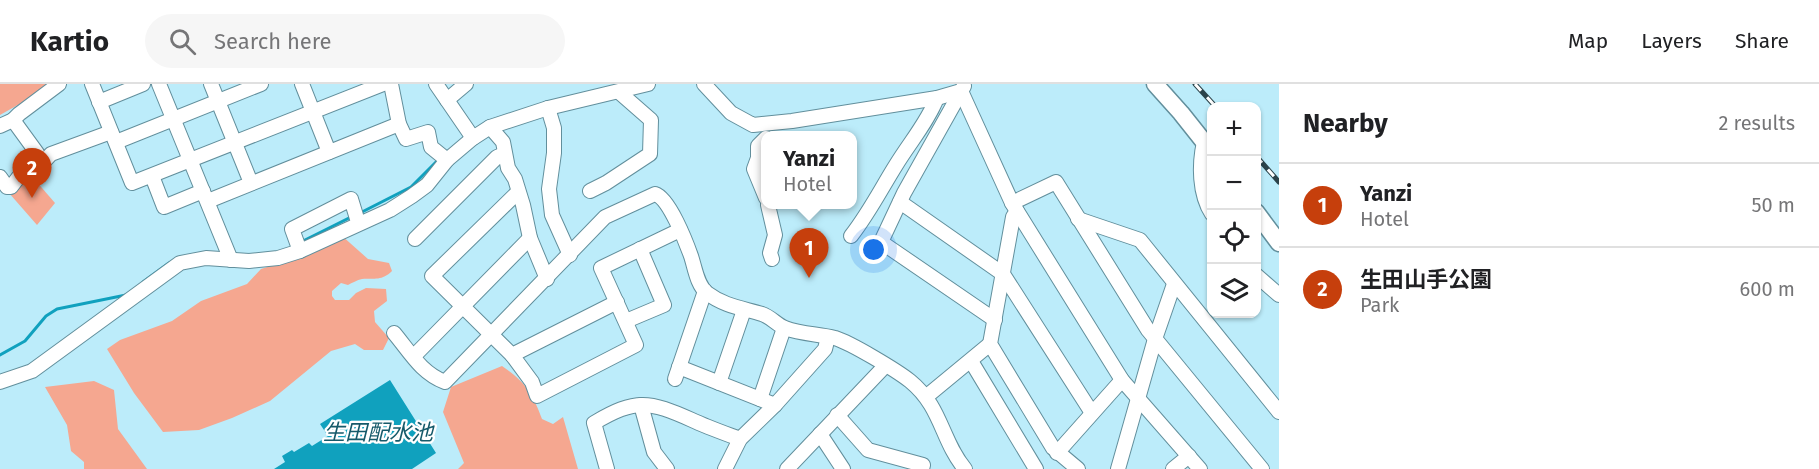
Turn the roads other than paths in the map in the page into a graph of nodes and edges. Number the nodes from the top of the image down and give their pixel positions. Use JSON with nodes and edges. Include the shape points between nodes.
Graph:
{"nodes":[{"id":1,"x":59,"y":84,"type":"edge"},
{"id":2,"x":92,"y":84,"type":"edge"},
{"id":3,"x":143,"y":84,"type":"edge"},
{"id":4,"x":159,"y":84,"type":"edge"},
{"id":5,"x":211,"y":84,"type":"edge"},
{"id":6,"x":261,"y":84,"type":"edge"},
{"id":7,"x":302,"y":84,"type":"edge"},
{"id":8,"x":383,"y":84,"type":"edge"},
{"id":9,"x":391,"y":84,"type":"edge"},
{"id":10,"x":436,"y":84,"type":"edge"},
{"id":11,"x":466,"y":84,"type":"edge"},
{"id":12,"x":648,"y":84,"type":"edge"},
{"id":13,"x":704,"y":84,"type":"edge"},
{"id":14,"x":1155,"y":84,"type":"edge"},
{"id":15,"x":963,"y":88,"type":"edge"},
{"id":16,"x":619,"y":92,"type":"junction"},
{"id":17,"x":937,"y":98,"type":"junction"},
{"id":18,"x":447,"y":100,"type":"junction"},
{"id":19,"x":218,"y":101,"type":"junction"},
{"id":20,"x":99,"y":102,"type":"junction"},
{"id":21,"x":548,"y":108,"type":"junction"},
{"id":22,"x":313,"y":112,"type":"junction"},
{"id":23,"x":174,"y":118,"type":"junction"},
{"id":24,"x":13,"y":120,"type":"junction"},
{"id":25,"x":792,"y":121,"type":"junction"},
{"id":26,"x":399,"y":124,"type":"junction"},
{"id":27,"x":0,"y":126,"type":"edge"},
{"id":28,"x":490,"y":127,"type":"junction"},
{"id":29,"x":776,"y":131,"type":"edge"},
{"id":30,"x":114,"y":137,"type":"junction"},
{"id":31,"x":473,"y":138,"type":"junction"},
{"id":32,"x":235,"y":143,"type":"junction"},
{"id":33,"x":761,"y":143,"type":"edge"},
{"id":34,"x":1207,"y":146,"type":"edge"},
{"id":35,"x":1207,"y":148,"type":"edge"},
{"id":36,"x":329,"y":152,"type":"junction"},
{"id":37,"x":504,"y":154,"type":"junction"},
{"id":38,"x":447,"y":160,"type":"junction"},
{"id":39,"x":191,"y":161,"type":"junction"},
{"id":40,"x":34,"y":172,"type":"dead end"},
{"id":41,"x":152,"y":176,"type":"junction"},
{"id":42,"x":0,"y":177,"type":"edge"},
{"id":43,"x":251,"y":183,"type":"junction"},
{"id":44,"x":761,"y":187,"type":"edge"},
{"id":45,"x":590,"y":191,"type":"dead end"},
{"id":46,"x":518,"y":192,"type":"junction"},
{"id":47,"x":205,"y":196,"type":"junction"},
{"id":48,"x":900,"y":202,"type":"junction"},
{"id":49,"x":1015,"y":207,"type":"junction"},
{"id":50,"x":769,"y":209,"type":"edge"},
{"id":51,"x":1209,"y":210,"type":"edge"},
{"id":52,"x":1261,"y":218,"type":"edge"},
{"id":53,"x":1078,"y":219,"type":"junction"},
{"id":54,"x":358,"y":222,"type":"junction"},
{"id":55,"x":680,"y":230,"type":"junction"},
{"id":56,"x":851,"y":236,"type":"dead end"},
{"id":57,"x":530,"y":238,"type":"junction"},
{"id":58,"x":415,"y":239,"type":"dead end"},
{"id":59,"x":1279,"y":243,"type":"edge"},
{"id":60,"x":640,"y":249,"type":"junction"},
{"id":61,"x":300,"y":251,"type":"junction"},
{"id":62,"x":570,"y":255,"type":"junction"},
{"id":63,"x":771,"y":259,"type":"dead end"},
{"id":64,"x":231,"y":260,"type":"junction"},
{"id":65,"x":1003,"y":274,"type":"junction"},
{"id":66,"x":547,"y":279,"type":"junction"},
{"id":67,"x":1261,"y":279,"type":"edge"},
{"id":68,"x":1174,"y":284,"type":"junction"},
{"id":69,"x":705,"y":291,"type":"junction"},
{"id":70,"x":1279,"y":295,"type":"edge"},
{"id":71,"x":617,"y":302,"type":"junction"},
{"id":72,"x":462,"y":306,"type":"junction"},
{"id":73,"x":744,"y":310,"type":"junction"},
{"id":74,"x":995,"y":320,"type":"junction"},
{"id":75,"x":626,"y":321,"type":"junction"},
{"id":76,"x":784,"y":328,"type":"junction"},
{"id":77,"x":394,"y":333,"type":"dead end"},
{"id":78,"x":491,"y":335,"type":"junction"},
{"id":79,"x":828,"y":337,"type":"junction"},
{"id":80,"x":1155,"y":339,"type":"junction"},
{"id":81,"x":990,"y":344,"type":"junction"},
{"id":82,"x":512,"y":354,"type":"junction"},
{"id":83,"x":414,"y":356,"type":"junction"},
{"id":84,"x":971,"y":361,"type":"junction"},
{"id":85,"x":885,"y":366,"type":"junction"},
{"id":86,"x":1122,"y":380,"type":"junction"},
{"id":87,"x":0,"y":382,"type":"edge"},
{"id":88,"x":719,"y":383,"type":"junction"},
{"id":89,"x":927,"y":396,"type":"junction"},
{"id":90,"x":760,"y":399,"type":"junction"},
{"id":91,"x":1138,"y":399,"type":"junction"},
{"id":92,"x":641,"y":405,"type":"junction"},
{"id":93,"x":775,"y":405,"type":"junction"},
{"id":94,"x":1279,"y":412,"type":"edge"},
{"id":95,"x":1092,"y":413,"type":"junction"},
{"id":96,"x":837,"y":415,"type":"junction"},
{"id":97,"x":820,"y":434,"type":"junction"},
{"id":98,"x":740,"y":439,"type":"junction"},
{"id":99,"x":1057,"y":453,"type":"junction"},
{"id":100,"x":1189,"y":456,"type":"junction"},
{"id":101,"x":607,"y":469,"type":"edge"},
{"id":102,"x":667,"y":469,"type":"edge"},
{"id":103,"x":725,"y":469,"type":"edge"},
{"id":104,"x":787,"y":469,"type":"edge"},
{"id":105,"x":843,"y":469,"type":"edge"},
{"id":106,"x":922,"y":469,"type":"edge"},
{"id":107,"x":965,"y":469,"type":"edge"},
{"id":108,"x":1036,"y":469,"type":"edge"},
{"id":109,"x":1078,"y":469,"type":"edge"},
{"id":110,"x":1118,"y":469,"type":"edge"},
{"id":111,"x":1173,"y":469,"type":"edge"},
{"id":112,"x":1200,"y":469,"type":"edge"},
{"id":113,"x":1263,"y":469,"type":"edge"}],
"edges":[{"from":1,"to":24,"type":"street"},
{"from":2,"to":20,"type":"street"},
{"from":3,"to":20,"type":"street"},
{"from":4,"to":23,"type":"street"},
{"from":5,"to":19,"type":"street"},
{"from":6,"to":19,"type":"street"},
{"from":7,"to":22,"type":"street"},
{"from":8,"to":22,"type":"street"},
{"from":9,"to":26,"type":"street"},
{"from":10,"to":18,"type":"street"},
{"from":11,"to":18,"type":"street"},
{"from":12,"to":16,"type":"street"},
{"from":13,"to":25,"type":"street","via":[[731,113],[753,125]]},
{"from":14,"to":34,"type":"main road"},
{"from":15,"to":17,"type":"street"},
{"from":15,"to":48,"type":"street"},
{"from":15,"to":49,"type":"street"},
{"from":16,"to":21,"type":"street"},
{"from":16,"to":45,"type":"street","via":[[651,120],[650,154]]},
{"from":17,"to":25,"type":"street"},
{"from":17,"to":56,"type":"street","via":[[918,135]]},
{"from":18,"to":31,"type":"street"},
{"from":19,"to":23,"type":"street"},
{"from":19,"to":32,"type":"street"},
{"from":20,"to":30,"type":"street"},
{"from":21,"to":28,"type":"street"},
{"from":21,"to":62,"type":"street","via":[[554,128],[549,189],[552,215]]},
{"from":22,"to":32,"type":"street"},
{"from":22,"to":36,"type":"street"},
{"from":23,"to":30,"type":"street"},
{"from":23,"to":39,"type":"street"},
{"from":24,"to":27,"type":"street"},
{"from":24,"to":42,"type":"street","via":[[37,153],[11,187]]},
{"from":25,"to":29,"type":"street"},
{"from":26,"to":36,"type":"street"},
{"from":26,"to":38,"type":"street","via":[[406,139],[428,132],[431,147]]},
{"from":28,"to":31,"type":"street"},
{"from":28,"to":37,"type":"street","via":[[502,142]]},
{"from":30,"to":40,"type":"street","via":[[51,154]]},
{"from":30,"to":41,"type":"street","via":[[132,183]]},
{"from":31,"to":38,"type":"street"},
{"from":32,"to":39,"type":"street"},
{"from":32,"to":43,"type":"street"},
{"from":33,"to":44,"type":"street","via":[[754,169]]},
{"from":35,"to":51,"type":"street","via":[[1202,153],[1203,194]]},
{"from":36,"to":43,"type":"street"},
{"from":37,"to":46,"type":"street"},
{"from":37,"to":58,"type":"street"},
{"from":38,"to":54,"type":"street","via":[[427,185],[412,196],[390,210]]},
{"from":39,"to":41,"type":"street"},
{"from":39,"to":47,"type":"street"},
{"from":41,"to":47,"type":"street","via":[[164,207]]},
{"from":43,"to":47,"type":"street"},
{"from":46,"to":57,"type":"street"},
{"from":46,"to":72,"type":"street","via":[[432,276]]},
{"from":47,"to":64,"type":"street"},
{"from":48,"to":65,"type":"street"},
{"from":48,"to":74,"type":"street","via":[[881,242]]},
{"from":49,"to":53,"type":"street","via":[[1056,182]]},
{"from":49,"to":65,"type":"street"},
{"from":49,"to":86,"type":"street"},
{"from":50,"to":63,"type":"street","via":[[775,236]]},
{"from":52,"to":59,"type":"main road"},
{"from":53,"to":68,"type":"street","via":[[1140,240]]},
{"from":53,"to":80,"type":"street"},
{"from":54,"to":61,"type":"street"},
{"from":54,"to":61,"type":"street","via":[[351,199],[292,229]]},
{"from":55,"to":60,"type":"street"},
{"from":55,"to":62,"type":"street","via":[[660,195],[655,194],[605,217]]},
{"from":55,"to":69,"type":"street"},
{"from":57,"to":66,"type":"street"},
{"from":57,"to":72,"type":"street"},
{"from":60,"to":71,"type":"street","via":[[601,268]]},
{"from":60,"to":75,"type":"street","via":[[664,305]]},
{"from":61,"to":64,"type":"street","via":[[278,258]]},
{"from":62,"to":66,"type":"street"},
{"from":64,"to":87,"type":"street","via":[[206,258],[180,263],[32,371]]},
{"from":65,"to":74,"type":"street"},
{"from":65,"to":95,"type":"street"},
{"from":66,"to":78,"type":"street"},
{"from":67,"to":70,"type":"street"},
{"from":68,"to":80,"type":"street"},
{"from":68,"to":94,"type":"street"},
{"from":69,"to":73,"type":"street","via":[[722,304]]},
{"from":69,"to":88,"type":"street","via":[[677,373]]},
{"from":71,"to":75,"type":"street"},
{"from":71,"to":82,"type":"street"},
{"from":72,"to":78,"type":"street"},
{"from":72,"to":83,"type":"street"},
{"from":73,"to":76,"type":"street","via":[[764,314]]},
{"from":73,"to":88,"type":"street"},
{"from":74,"to":81,"type":"street"},
{"from":75,"to":82,"type":"street","via":[[636,345],[537,396]]},
{"from":76,"to":79,"type":"street"},
{"from":76,"to":90,"type":"street"},
{"from":77,"to":83,"type":"street"},
{"from":78,"to":82,"type":"street"},
{"from":78,"to":83,"type":"street","via":[[445,382],[432,377]]},
{"from":79,"to":85,"type":"street"},
{"from":79,"to":93,"type":"street","via":[[825,349]]},
{"from":80,"to":91,"type":"street"},
{"from":80,"to":113,"type":"street"},
{"from":81,"to":84,"type":"street"},
{"from":81,"to":99,"type":"street"},
{"from":84,"to":89,"type":"street"},
{"from":84,"to":108,"type":"street"},
{"from":85,"to":89,"type":"street"},
{"from":85,"to":96,"type":"street"},
{"from":86,"to":91,"type":"street"},
{"from":86,"to":95,"type":"street"},
{"from":88,"to":90,"type":"street"},
{"from":89,"to":107,"type":"street"},
{"from":90,"to":93,"type":"street"},
{"from":91,"to":100,"type":"street"},
{"from":91,"to":110,"type":"street"},
{"from":92,"to":98,"type":"street","via":[[662,407]]},
{"from":92,"to":101,"type":"street","via":[[615,411],[594,423]]},
{"from":92,"to":102,"type":"street","via":[[654,452]]},
{"from":93,"to":98,"type":"street"},
{"from":95,"to":99,"type":"street"},
{"from":96,"to":97,"type":"street"},
{"from":96,"to":106,"type":"street","via":[[868,450],[923,465]]},
{"from":97,"to":104,"type":"street"},
{"from":97,"to":105,"type":"street"},
{"from":98,"to":103,"type":"street"},
{"from":99,"to":109,"type":"street"},
{"from":100,"to":111,"type":"street"},
{"from":100,"to":112,"type":"street"}]}
